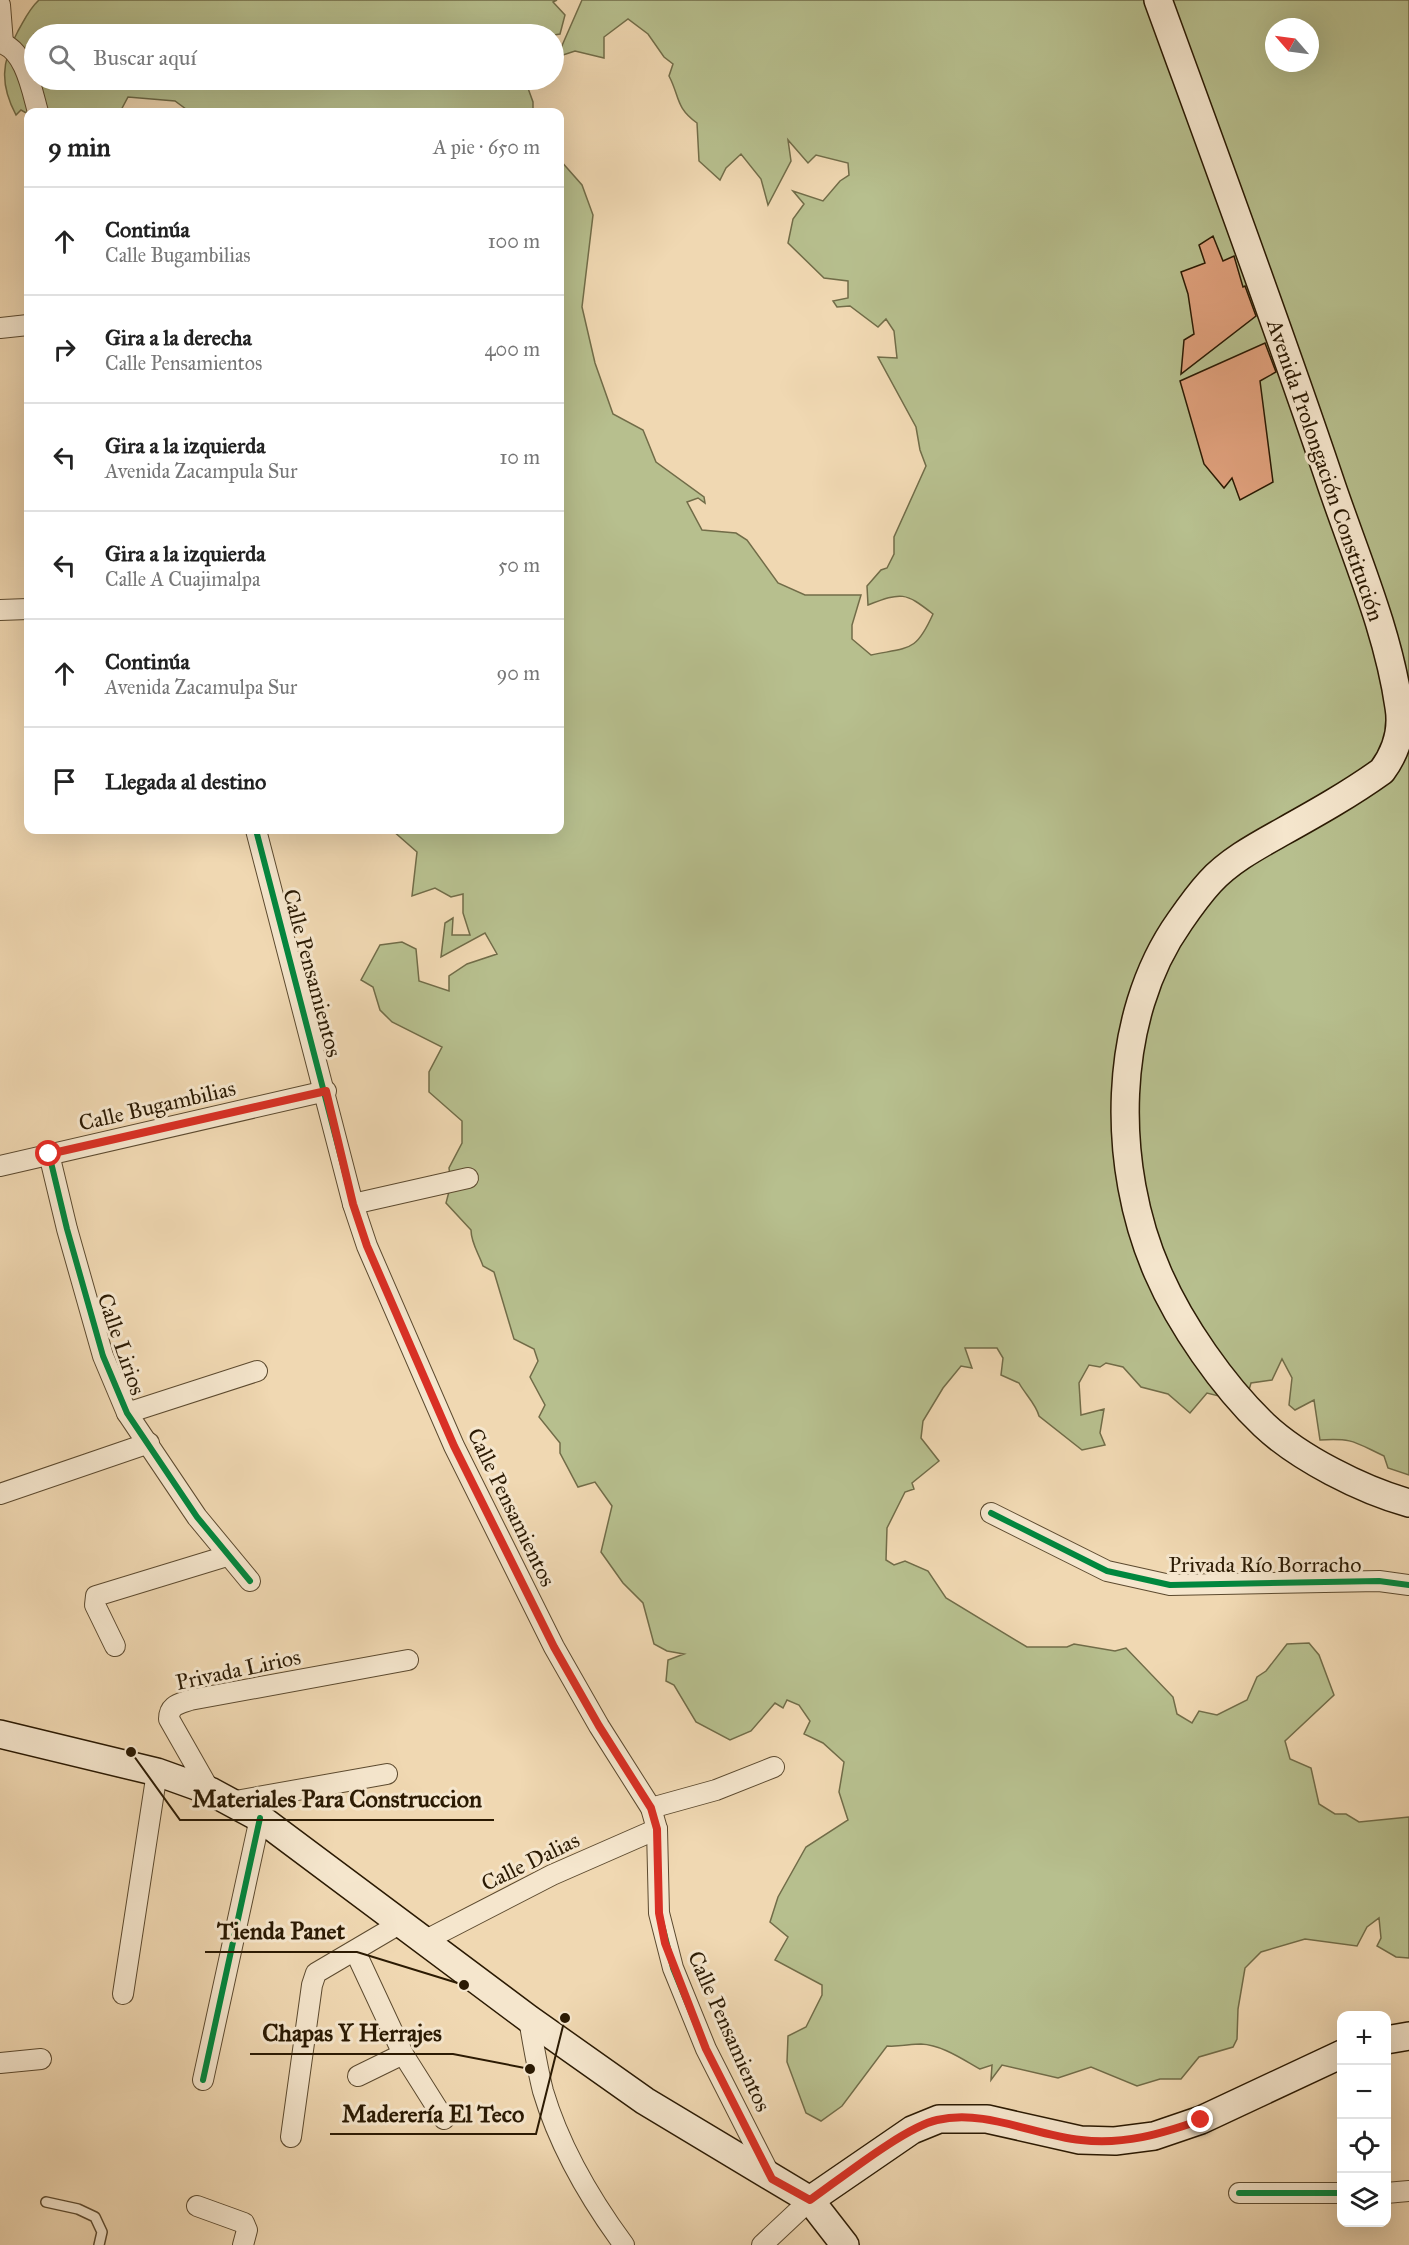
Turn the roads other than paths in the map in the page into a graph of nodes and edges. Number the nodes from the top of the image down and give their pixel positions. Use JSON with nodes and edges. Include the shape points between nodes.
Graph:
{"nodes":[{"id":1,"x":1158,"y":0,"type":"edge"},
{"id":2,"x":0,"y":5,"type":"edge"},
{"id":3,"x":2,"y":43,"type":"edge"},
{"id":4,"x":24,"y":68,"type":"edge"},
{"id":5,"x":31,"y":90,"type":"edge"},
{"id":6,"x":37,"y":108,"type":"edge"},
{"id":7,"x":24,"y":325,"type":"edge"},
{"id":8,"x":0,"y":328,"type":"edge"},
{"id":9,"x":24,"y":609,"type":"edge"},
{"id":10,"x":0,"y":610,"type":"edge"},
{"id":11,"x":257,"y":834,"type":"edge"},
{"id":12,"x":326,"y":1091,"type":"junction"},
{"id":13,"x":49,"y":1154,"type":"junction"},
{"id":14,"x":0,"y":1166,"type":"edge"},
{"id":15,"x":468,"y":1178,"type":"dead end"},
{"id":16,"x":353,"y":1204,"type":"junction"},
{"id":17,"x":257,"y":1371,"type":"dead end"},
{"id":18,"x":127,"y":1413,"type":"junction"},
{"id":19,"x":148,"y":1443,"type":"junction"},
{"id":20,"x":0,"y":1494,"type":"edge"},
{"id":21,"x":1409,"y":1503,"type":"edge"},
{"id":22,"x":991,"y":1513,"type":"dead end"},
{"id":23,"x":227,"y":1556,"type":"junction"},
{"id":24,"x":250,"y":1581,"type":"dead end"},
{"id":25,"x":1409,"y":1585,"type":"edge"},
{"id":26,"x":115,"y":1646,"type":"dead end"},
{"id":27,"x":408,"y":1660,"type":"dead end"},
{"id":28,"x":0,"y":1734,"type":"edge"},
{"id":29,"x":774,"y":1767,"type":"dead end"},
{"id":30,"x":157,"y":1772,"type":"junction"},
{"id":31,"x":387,"y":1774,"type":"dead end"},
{"id":32,"x":220,"y":1797,"type":"junction"},
{"id":33,"x":651,"y":1808,"type":"junction"},
{"id":34,"x":260,"y":1818,"type":"junction"},
{"id":35,"x":657,"y":1829,"type":"junction"},
{"id":36,"x":401,"y":1923,"type":"junction"},
{"id":37,"x":426,"y":1940,"type":"junction"},
{"id":38,"x":356,"y":1951,"type":"junction"},
{"id":39,"x":123,"y":1994,"type":"dead end"},
{"id":40,"x":529,"y":2019,"type":"junction"},
{"id":41,"x":1409,"y":2036,"type":"edge"},
{"id":42,"x":1391,"y":2039,"type":"edge"},
{"id":43,"x":403,"y":2054,"type":"junction"},
{"id":44,"x":1337,"y":2056,"type":"edge"},
{"id":45,"x":41,"y":2059,"type":"dead end"},
{"id":46,"x":0,"y":2063,"type":"edge"},
{"id":47,"x":358,"y":2076,"type":"dead end"},
{"id":48,"x":203,"y":2080,"type":"dead end"},
{"id":49,"x":444,"y":2119,"type":"dead end"},
{"id":50,"x":291,"y":2137,"type":"dead end"},
{"id":51,"x":772,"y":2179,"type":"junction"},
{"id":52,"x":1409,"y":2191,"type":"edge"},
{"id":53,"x":1239,"y":2193,"type":"dead end"},
{"id":54,"x":1337,"y":2193,"type":"edge"},
{"id":55,"x":1391,"y":2193,"type":"edge"},
{"id":56,"x":810,"y":2200,"type":"junction"},
{"id":57,"x":46,"y":2202,"type":"dead end"},
{"id":58,"x":197,"y":2206,"type":"dead end"},
{"id":59,"x":99,"y":2245,"type":"edge"},
{"id":60,"x":243,"y":2245,"type":"edge"},
{"id":61,"x":624,"y":2245,"type":"edge"},
{"id":62,"x":762,"y":2245,"type":"edge"},
{"id":63,"x":845,"y":2245,"type":"edge"}],
"edges":[{"from":1,"to":21,"type":"main road","name":"Avenida Prolongación Constitución","via":[[1291,365],[1372,605],[1390,662],[1400,724],[1392,758],[1382,771],[1249,851],[1210,881],[1169,939],[1144,990],[1129,1047],[1125,1107],[1134,1189],[1147,1246],[1171,1303],[1239,1398],[1284,1441],[1356,1484]]},
{"from":2,"to":3,"type":"street"},
{"from":3,"to":4,"type":"street","via":[[15,52]]},
{"from":5,"to":6,"type":"street"},
{"from":7,"to":8,"type":"street"},
{"from":9,"to":10,"type":"street"},
{"from":11,"to":12,"type":"street","name":"Calle Pensamientos"},
{"from":12,"to":13,"type":"street","name":"Calle Bugambilias"},
{"from":12,"to":16,"type":"street","name":"Calle Pensamientos"},
{"from":13,"to":14,"type":"street","name":"Calle Bugambilias"},
{"from":13,"to":18,"type":"street","name":"Calle Lirios","via":[[103,1356]]},
{"from":15,"to":16,"type":"street"},
{"from":16,"to":33,"type":"street","name":"Calle Pensamientos","via":[[367,1246],[454,1446],[554,1647]]},
{"from":17,"to":18,"type":"street"},
{"from":18,"to":19,"type":"street","name":"Calle Lirios"},
{"from":19,"to":20,"type":"street"},
{"from":19,"to":23,"type":"street","name":"Calle Lirios"},
{"from":22,"to":25,"type":"street","name":"Privada Río Borracho","via":[[1107,1571],[1170,1585],[1379,1581]]},
{"from":23,"to":24,"type":"street","name":"Calle Lirios"},
{"from":23,"to":26,"type":"street","via":[[96,1596],[95,1605]]},
{"from":27,"to":32,"type":"street","name":"Privada Lirios","via":[[174,1705],[169,1719]]},
{"from":28,"to":30,"type":"main road"},
{"from":29,"to":33,"type":"street","via":[[716,1790]]},
{"from":30,"to":32,"type":"main road"},
{"from":30,"to":39,"type":"street"},
{"from":31,"to":32,"type":"street"},
{"from":32,"to":34,"type":"main road"},
{"from":33,"to":35,"type":"street","name":"Calle Pensamientos"},
{"from":34,"to":36,"type":"main road"},
{"from":34,"to":48,"type":"street"},
{"from":35,"to":37,"type":"street","name":"Calle Dalias","via":[[552,1875]]},
{"from":35,"to":51,"type":"street","name":"Calle Pensamientos","via":[[659,1913],[673,1968],[706,2049]]},
{"from":36,"to":37,"type":"main road"},
{"from":36,"to":38,"type":"street"},
{"from":37,"to":40,"type":"main road"},
{"from":38,"to":43,"type":"street"},
{"from":38,"to":50,"type":"street","via":[[324,1967],[314,1977]]},
{"from":40,"to":51,"type":"main road","via":[[645,2101]]},
{"from":40,"to":61,"type":"street","via":[[543,2092],[558,2131]]},
{"from":41,"to":42,"type":"main road"},
{"from":43,"to":47,"type":"street"},
{"from":43,"to":49,"type":"street"},
{"from":44,"to":56,"type":"main road","via":[[1201,2120],[1154,2136],[1080,2140],[987,2119],[939,2119],[912,2130]]},
{"from":45,"to":46,"type":"street"},
{"from":51,"to":56,"type":"main road"},
{"from":52,"to":55,"type":"street"},
{"from":53,"to":54,"type":"street"},
{"from":56,"to":62,"type":"street"},
{"from":56,"to":63,"type":"main road"},
{"from":57,"to":59,"type":"lane","via":[[95,2217],[102,2232]]},
{"from":58,"to":60,"type":"street","via":[[244,2223],[247,2230]]}]}
